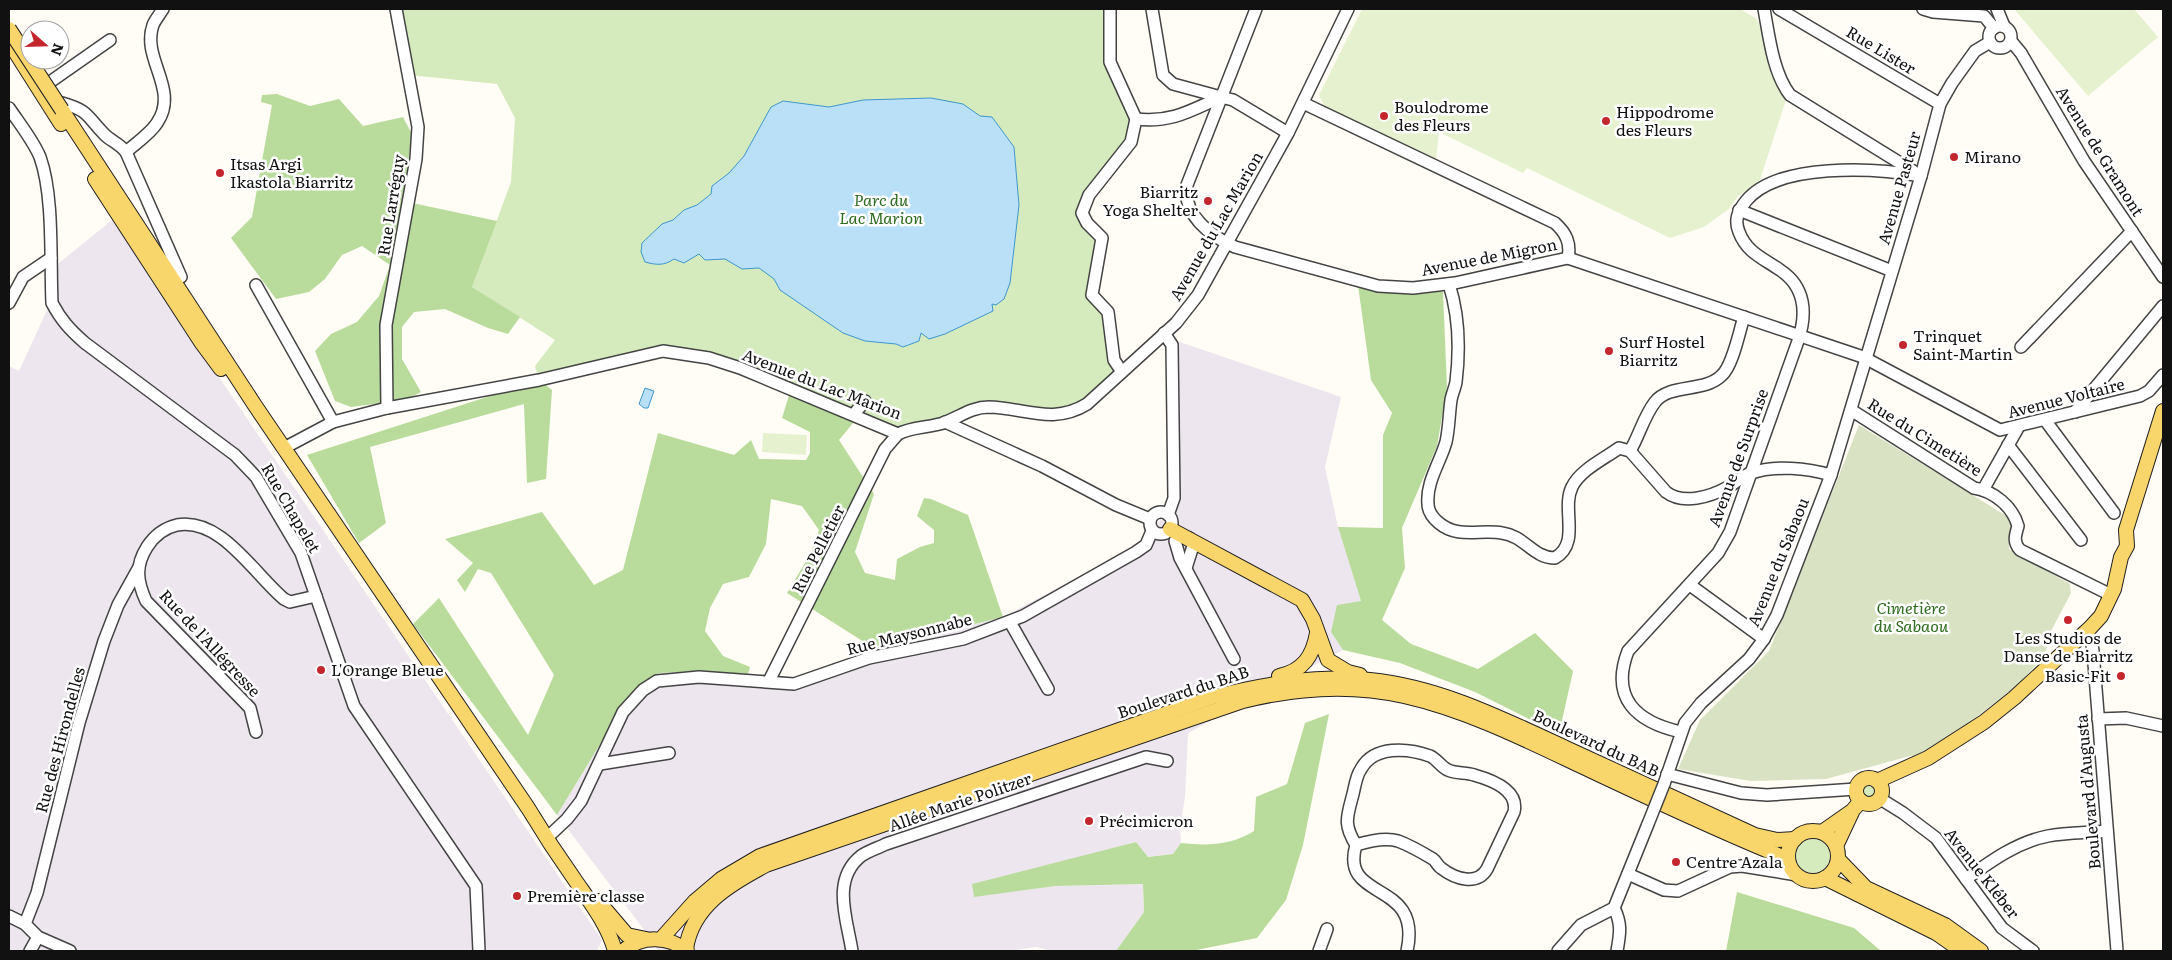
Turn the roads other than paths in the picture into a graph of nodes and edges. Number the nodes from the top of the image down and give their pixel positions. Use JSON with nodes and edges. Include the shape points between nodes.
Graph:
{"nodes":[{"id":1,"x":163,"y":9,"type":"edge"},
{"id":2,"x":396,"y":9,"type":"edge"},
{"id":3,"x":1110,"y":9,"type":"edge"},
{"id":4,"x":1152,"y":9,"type":"edge"},
{"id":5,"x":1256,"y":9,"type":"edge"},
{"id":6,"x":1348,"y":9,"type":"edge"},
{"id":7,"x":1764,"y":9,"type":"edge"},
{"id":8,"x":1779,"y":9,"type":"edge"},
{"id":9,"x":1923,"y":9,"type":"edge"},
{"id":10,"x":1997,"y":9,"type":"edge"},
{"id":11,"x":1988,"y":12,"type":"edge"},
{"id":12,"x":9,"y":23,"type":"edge"},
{"id":13,"x":1999,"y":27,"type":"junction"},
{"id":14,"x":9,"y":29,"type":"edge"},
{"id":15,"x":20,"y":40,"type":"edge"},
{"id":16,"x":110,"y":40,"type":"dead end"},
{"id":17,"x":2011,"y":41,"type":"junction"},
{"id":18,"x":9,"y":42,"type":"edge"},
{"id":19,"x":1990,"y":42,"type":"junction"},
{"id":20,"x":37,"y":70,"type":"edge"},
{"id":21,"x":44,"y":86,"type":"junction"},
{"id":22,"x":1220,"y":97,"type":"junction"},
{"id":23,"x":62,"y":103,"type":"junction"},
{"id":24,"x":1303,"y":103,"type":"junction"},
{"id":25,"x":1940,"y":104,"type":"junction"},
{"id":26,"x":9,"y":108,"type":"edge"},
{"id":27,"x":1136,"y":119,"type":"junction"},
{"id":28,"x":1288,"y":133,"type":"junction"},
{"id":29,"x":126,"y":152,"type":"junction"},
{"id":30,"x":1921,"y":176,"type":"junction"},
{"id":31,"x":1739,"y":210,"type":"junction"},
{"id":32,"x":2132,"y":231,"type":"junction"},
{"id":33,"x":1228,"y":244,"type":"junction"},
{"id":34,"x":50,"y":258,"type":"junction"},
{"id":35,"x":1568,"y":258,"type":"junction"},
{"id":36,"x":1892,"y":271,"type":"junction"},
{"id":37,"x":181,"y":277,"type":"junction"},
{"id":38,"x":2163,"y":277,"type":"edge"},
{"id":39,"x":1448,"y":284,"type":"junction"},
{"id":40,"x":256,"y":285,"type":"dead end"},
{"id":41,"x":9,"y":303,"type":"edge"},
{"id":42,"x":2163,"y":306,"type":"edge"},
{"id":43,"x":1744,"y":317,"type":"junction"},
{"id":44,"x":1164,"y":333,"type":"junction"},
{"id":45,"x":1800,"y":336,"type":"junction"},
{"id":46,"x":2021,"y":347,"type":"dead end"},
{"id":47,"x":1866,"y":358,"type":"junction"},
{"id":48,"x":1122,"y":372,"type":"junction"},
{"id":49,"x":2163,"y":375,"type":"edge"},
{"id":50,"x":865,"y":401,"type":"dead end"},
{"id":51,"x":254,"y":404,"type":"junction"},
{"id":52,"x":387,"y":408,"type":"junction"},
{"id":53,"x":1851,"y":410,"type":"junction"},
{"id":54,"x":2163,"y":410,"type":"edge"},
{"id":55,"x":2075,"y":412,"type":"junction"},
{"id":56,"x":854,"y":414,"type":"junction"},
{"id":57,"x":2045,"y":420,"type":"junction"},
{"id":58,"x":333,"y":422,"type":"junction"},
{"id":59,"x":945,"y":422,"type":"junction"},
{"id":60,"x":2019,"y":426,"type":"junction"},
{"id":61,"x":898,"y":434,"type":"junction"},
{"id":62,"x":2008,"y":445,"type":"junction"},
{"id":63,"x":284,"y":448,"type":"junction"},
{"id":64,"x":1630,"y":451,"type":"junction"},
{"id":65,"x":1750,"y":473,"type":"junction"},
{"id":66,"x":1831,"y":474,"type":"junction"},
{"id":67,"x":1983,"y":490,"type":"junction"},
{"id":68,"x":2114,"y":513,"type":"dead end"},
{"id":69,"x":1163,"y":528,"type":"junction"},
{"id":70,"x":2081,"y":540,"type":"dead end"},
{"id":71,"x":1196,"y":544,"type":"junction"},
{"id":72,"x":1186,"y":568,"type":"junction"},
{"id":73,"x":138,"y":569,"type":"junction"},
{"id":74,"x":1690,"y":585,"type":"junction"},
{"id":75,"x":2111,"y":595,"type":"junction"},
{"id":76,"x":316,"y":596,"type":"junction"},
{"id":77,"x":1010,"y":622,"type":"junction"},
{"id":78,"x":1317,"y":632,"type":"junction"},
{"id":79,"x":2084,"y":632,"type":"junction"},
{"id":80,"x":1764,"y":639,"type":"junction"},
{"id":81,"x":1234,"y":659,"type":"dead end"},
{"id":82,"x":1370,"y":680,"type":"junction"},
{"id":83,"x":769,"y":681,"type":"junction"},
{"id":84,"x":1048,"y":689,"type":"dead end"},
{"id":85,"x":1213,"y":697,"type":"junction"},
{"id":86,"x":2098,"y":719,"type":"junction"},
{"id":87,"x":2163,"y":726,"type":"edge"},
{"id":88,"x":256,"y":732,"type":"dead end"},
{"id":89,"x":1681,"y":732,"type":"junction"},
{"id":90,"x":669,"y":753,"type":"dead end"},
{"id":91,"x":1167,"y":761,"type":"dead end"},
{"id":92,"x":600,"y":764,"type":"junction"},
{"id":93,"x":1666,"y":779,"type":"junction"},
{"id":94,"x":1878,"y":781,"type":"junction"},
{"id":95,"x":1879,"y":798,"type":"junction"},
{"id":96,"x":1856,"y":800,"type":"junction"},
{"id":97,"x":528,"y":808,"type":"junction"},
{"id":98,"x":2107,"y":831,"type":"junction"},
{"id":99,"x":1822,"y":832,"type":"junction"},
{"id":100,"x":550,"y":835,"type":"junction"},
{"id":101,"x":1796,"y":839,"type":"junction"},
{"id":102,"x":1356,"y":845,"type":"junction"},
{"id":103,"x":1837,"y":853,"type":"junction"},
{"id":104,"x":1788,"y":859,"type":"junction"},
{"id":105,"x":1628,"y":874,"type":"junction"},
{"id":106,"x":1797,"y":875,"type":"junction"},
{"id":107,"x":1825,"y":878,"type":"junction"},
{"id":108,"x":1966,"y":879,"type":"junction"},
{"id":109,"x":1614,"y":908,"type":"junction"},
{"id":110,"x":9,"y":916,"type":"edge"},
{"id":111,"x":25,"y":924,"type":"junction"},
{"id":112,"x":1327,"y":930,"type":"dead end"},
{"id":113,"x":38,"y":937,"type":"junction"},
{"id":114,"x":653,"y":939,"type":"junction"},
{"id":115,"x":686,"y":950,"type":"edge"},
{"id":116,"x":30,"y":951,"type":"edge"},
{"id":117,"x":70,"y":951,"type":"edge"},
{"id":118,"x":478,"y":951,"type":"edge"},
{"id":119,"x":615,"y":951,"type":"edge"},
{"id":120,"x":624,"y":951,"type":"edge"},
{"id":121,"x":852,"y":951,"type":"edge"},
{"id":122,"x":1319,"y":951,"type":"edge"},
{"id":123,"x":1408,"y":951,"type":"edge"},
{"id":124,"x":1558,"y":951,"type":"edge"},
{"id":125,"x":1617,"y":951,"type":"edge"},
{"id":126,"x":1962,"y":951,"type":"edge"},
{"id":127,"x":1981,"y":951,"type":"edge"},
{"id":128,"x":2033,"y":951,"type":"edge"},
{"id":129,"x":2117,"y":951,"type":"edge"}],
"edges":[{"from":1,"to":29,"type":"street","via":[[153,25],[151,45],[166,92],[166,102],[157,123]]},
{"from":2,"to":52,"type":"street","name":"Rue Larréguy","via":[[418,127],[416,159],[386,325]]},
{"from":3,"to":27,"type":"street","via":[[1110,62]]},
{"from":4,"to":22,"type":"street","via":[[1163,75],[1173,84]]},
{"from":5,"to":22,"type":"street"},
{"from":6,"to":24,"type":"street","name":"Avenue du Lac Marion"},
{"from":7,"to":30,"type":"street","via":[[1784,88],[1790,95]]},
{"from":8,"to":25,"type":"street","name":"Rue Lister"},
{"from":9,"to":11,"type":"street","via":[[1933,12]]},
{"from":10,"to":13,"type":"street"},
{"from":11,"to":13,"type":"street"},
{"from":12,"to":15,"type":"main road"},
{"from":13,"to":17,"type":"street","via":[[2010,30]]},
{"from":13,"to":19,"type":"street","via":[[1989,34]]},
{"from":14,"to":51,"type":"main road","bridge":true},
{"from":16,"to":21,"type":"street"},
{"from":17,"to":19,"type":"street","via":[[2001,49]]},
{"from":17,"to":32,"type":"street","name":"Avenue de Gramont","via":[[2022,54],[2084,161]]},
{"from":18,"to":21,"type":"main road"},
{"from":19,"to":25,"type":"street","name":"Avenue Pasteur","via":[[1975,51]]},
{"from":20,"to":21,"type":"main road"},
{"from":21,"to":23,"type":"main road"},
{"from":21,"to":51,"type":"main road","via":[[121,222],[201,342],[234,386]]},
{"from":22,"to":27,"type":"street","via":[[1186,113],[1157,121]]},
{"from":22,"to":28,"type":"street","via":[[1233,100]]},
{"from":22,"to":33,"type":"street","via":[[1185,193],[1198,222]]},
{"from":23,"to":29,"type":"street","via":[[81,109]]},
{"from":23,"to":37,"type":"main road","via":[[96,147]]},
{"from":24,"to":28,"type":"street","name":"Avenue du Lac Marion"},
{"from":24,"to":35,"type":"street","via":[[1555,223],[1563,231],[1570,247]]},
{"from":25,"to":30,"type":"street","name":"Avenue Pasteur"},
{"from":26,"to":34,"type":"street","name":"Rue Chapelet","via":[[39,154],[44,169]]},
{"from":27,"to":48,"type":"street","via":[[1131,142],[1089,195],[1082,213],[1102,238],[1092,295],[1108,312],[1114,360]]},
{"from":28,"to":33,"type":"street","name":"Avenue du Lac Marion"},
{"from":29,"to":37,"type":"street"},
{"from":30,"to":31,"type":"street","via":[[1877,169],[1786,177],[1752,193]]},
{"from":30,"to":36,"type":"street","name":"Avenue Pasteur"},
{"from":31,"to":36,"type":"street"},
{"from":31,"to":45,"type":"street","name":"Avenue de Surprise","via":[[1737,226],[1747,248],[1781,270],[1794,282],[1802,297],[1805,310]]},
{"from":32,"to":38,"type":"street","name":"Avenue de Gramont"},
{"from":32,"to":46,"type":"street"},
{"from":33,"to":39,"type":"street","name":"Avenue de Migron","via":[[1378,286],[1413,288]]},
{"from":33,"to":44,"type":"street","name":"Avenue du Lac Marion","via":[[1187,310]]},
{"from":34,"to":41,"type":"street","via":[[23,277]]},
{"from":34,"to":76,"type":"street","name":"Rue Chapelet","via":[[52,302],[66,326],[248,466],[302,552]]},
{"from":35,"to":39,"type":"street","name":"Avenue de Migron"},
{"from":35,"to":43,"type":"street","name":"Avenue de Migron"},
{"from":36,"to":47,"type":"street","name":"Avenue Pasteur"},
{"from":37,"to":51,"type":"main road","via":[[245,378]]},
{"from":39,"to":64,"type":"street","via":[[1457,321],[1456,384],[1451,397],[1446,440],[1430,484],[1428,504],[1430,513],[1440,524],[1451,531],[1464,533],[1502,533],[1524,541],[1537,554],[1555,558],[1566,547],[1569,535],[1568,498],[1575,482],[1619,448]]},
{"from":40,"to":58,"type":"street"},
{"from":42,"to":55,"type":"street"},
{"from":43,"to":45,"type":"street","name":"Avenue de Migron"},
{"from":43,"to":64,"type":"street","via":[[1722,376],[1666,394],[1655,402]]},
{"from":44,"to":48,"type":"street","name":"Avenue du Lac Marion"},
{"from":44,"to":69,"type":"street","via":[[1172,345],[1174,498]]},
{"from":45,"to":47,"type":"street","name":"Avenue de Migron"},
{"from":45,"to":65,"type":"street","name":"Avenue de Surprise"},
{"from":47,"to":53,"type":"street","name":"Avenue du Sabaou"},
{"from":47,"to":60,"type":"street","name":"Avenue Voltaire","via":[[1993,428],[2006,430]]},
{"from":48,"to":59,"type":"street","name":"Avenue du Lac Marion","via":[[1087,404],[1068,413],[1046,416],[988,407],[975,408]]},
{"from":49,"to":55,"type":"street","name":"Avenue Voltaire","via":[[2155,386],[2140,396]]},
{"from":50,"to":56,"type":"street"},
{"from":51,"to":63,"type":"main road"},
{"from":52,"to":56,"type":"street","name":"Avenue du Lac Marion","via":[[539,380],[663,352],[709,358],[740,368]]},
{"from":52,"to":58,"type":"street","name":"Avenue du Lac Marion"},
{"from":53,"to":66,"type":"street","name":"Avenue du Sabaou"},
{"from":53,"to":67,"type":"street","name":"Rue du Cimetière","via":[[1974,488]]},
{"from":54,"to":75,"type":"main road","via":[[2124,536],[2127,546]]},
{"from":55,"to":57,"type":"street","name":"Avenue Voltaire"},
{"from":56,"to":61,"type":"street","name":"Avenue du Lac Marion"},
{"from":57,"to":60,"type":"street","name":"Avenue Voltaire"},
{"from":57,"to":68,"type":"street"},
{"from":58,"to":63,"type":"street","name":"Avenue du Lac Marion"},
{"from":59,"to":61,"type":"street","name":"Avenue du Lac Marion","via":[[907,429]]},
{"from":59,"to":69,"type":"street","via":[[1042,466]]},
{"from":60,"to":62,"type":"street"},
{"from":61,"to":83,"type":"street","name":"Rue Pelletier","via":[[886,449]]},
{"from":62,"to":67,"type":"street"},
{"from":62,"to":70,"type":"street"},
{"from":63,"to":97,"type":"main road"},
{"from":64,"to":65,"type":"street","via":[[1672,496],[1691,499],[1703,496],[1728,488]]},
{"from":65,"to":66,"type":"street","via":[[1812,469]]},
{"from":65,"to":74,"type":"street","name":"Avenue de Surprise","via":[[1730,532],[1718,553]]},
{"from":66,"to":80,"type":"street","name":"Avenue du Sabaou","via":[[1777,615]]},
{"from":67,"to":75,"type":"street","name":"Rue du Cimetière","via":[[2011,508],[2018,526],[2014,537],[2020,550]]},
{"from":69,"to":71,"type":"main road"},
{"from":69,"to":72,"type":"street"},
{"from":69,"to":77,"type":"street","name":"Rue Maysonnabe","via":[[1136,552]]},
{"from":71,"to":72,"type":"street"},
{"from":71,"to":78,"type":"main road","via":[[1302,600],[1314,619]]},
{"from":72,"to":81,"type":"street"},
{"from":73,"to":76,"type":"street","via":[[140,557],[158,534],[169,527],[194,524],[227,542],[284,599],[290,602]]},
{"from":73,"to":88,"type":"street","name":"Rue de l'Allégresse","via":[[138,580],[146,601],[250,708]]},
{"from":73,"to":111,"type":"street","name":"Rue des Hirondelles","via":[[125,590],[104,641],[79,723],[37,893]]},
{"from":74,"to":80,"type":"street"},
{"from":74,"to":89,"type":"street","name":"Avenue de Surprise","via":[[1628,651],[1622,679],[1624,696],[1633,710],[1656,724]]},
{"from":75,"to":79,"type":"main road","via":[[2101,616]]},
{"from":76,"to":118,"type":"street","name":"Rue Chapelet","via":[[354,706],[476,886]]},
{"from":77,"to":83,"type":"street","name":"Rue Maysonnabe","via":[[943,644],[869,658],[794,684]]},
{"from":77,"to":84,"type":"street"},
{"from":78,"to":82,"type":"main road","via":[[1328,660]]},
{"from":78,"to":85,"type":"main road","via":[[1315,647],[1300,669]]},
{"from":79,"to":86,"type":"street","name":"Boulevard d'Augusta","via":[[2091,638],[2093,650]]},
{"from":79,"to":94,"type":"main road","via":[[2000,710],[1928,758]]},
{"from":80,"to":89,"type":"street","name":"Avenue du Sabaou","via":[[1741,669],[1701,703]]},
{"from":82,"to":85,"type":"main road","name":"Boulevard du BAB","via":[[1288,681]]},
{"from":82,"to":101,"type":"main road","name":"Boulevard du BAB","via":[[1457,700],[1755,835],[1777,840]]},
{"from":83,"to":92,"type":"street","name":"Rue Maysonnabe","via":[[698,677],[657,681],[643,690],[623,712]]},
{"from":85,"to":114,"type":"main road","name":"Boulevard du BAB","via":[[760,856],[721,879]]},
{"from":86,"to":87,"type":"street","via":[[2126,718]]},
{"from":86,"to":98,"type":"street","name":"Boulevard d'Augusta"},
{"from":89,"to":93,"type":"street","name":"Avenue du Sabaou"},
{"from":90,"to":92,"type":"street"},
{"from":91,"to":121,"type":"street","name":"Allée Marie Politzer","via":[[1146,757],[886,844],[862,856],[847,872],[842,888]]},
{"from":92,"to":100,"type":"street","name":"Rue Maysonnabe","via":[[574,811]]},
{"from":93,"to":96,"type":"street","via":[[1741,793]]},
{"from":93,"to":105,"type":"street","name":"Avenue du Sabaou","bridge":true},
{"from":94,"to":95,"type":"main road","via":[[1882,790]]},
{"from":94,"to":96,"type":"main road","via":[[1866,778],[1859,782]]},
{"from":95,"to":96,"type":"main road","via":[[1872,803]]},
{"from":95,"to":108,"type":"street","name":"Avenue Kléber","via":[[1936,838]]},
{"from":96,"to":99,"type":"main road"},
{"from":96,"to":103,"type":"main road"},
{"from":97,"to":100,"type":"main road"},
{"from":97,"to":119,"type":"main road","via":[[595,910],[611,937]]},
{"from":98,"to":108,"type":"street","via":[[2048,836],[2024,844],[2010,849]]},
{"from":98,"to":129,"type":"street","name":"Boulevard d'Augusta"},
{"from":99,"to":101,"type":"main road","via":[[1808,832]]},
{"from":99,"to":103,"type":"main road","via":[[1830,837]]},
{"from":100,"to":114,"type":"main road","via":[[614,922],[627,935]]},
{"from":101,"to":104,"type":"main road"},
{"from":102,"to":102,"type":"street","via":[[1389,839],[1400,842],[1434,860],[1441,868],[1475,880],[1482,877],[1487,869],[1516,804],[1508,790],[1473,774],[1446,769],[1430,756],[1395,749],[1365,762],[1360,770],[1346,821]]},
{"from":102,"to":123,"type":"street","via":[[1352,857],[1359,876],[1400,905],[1406,914],[1410,929]]},
{"from":103,"to":107,"type":"main road","via":[[1836,867]]},
{"from":103,"to":127,"type":"main road","via":[[1866,888],[1945,925]]},
{"from":104,"to":106,"type":"main road"},
{"from":104,"to":115,"type":"main road","name":"Boulevard du BAB","via":[[1457,711],[1370,690],[1302,690],[1243,700],[766,865],[726,888],[704,908],[693,923]]},
{"from":105,"to":106,"type":"street","via":[[1664,890],[1678,891],[1720,870],[1742,866]]},
{"from":105,"to":109,"type":"street","name":"Avenue du Sabaou"},
{"from":106,"to":107,"type":"main road","via":[[1811,881]]},
{"from":107,"to":126,"type":"main road","via":[[1936,933]]},
{"from":108,"to":128,"type":"street","name":"Avenue Kléber","via":[[2002,928]]},
{"from":109,"to":124,"type":"street","via":[[1581,925]]},
{"from":109,"to":125,"type":"street","via":[[1621,929]]},
{"from":110,"to":111,"type":"street"},
{"from":111,"to":113,"type":"street"},
{"from":112,"to":122,"type":"street"},
{"from":113,"to":116,"type":"street"},
{"from":113,"to":117,"type":"street"},
{"from":114,"to":115,"type":"main road","via":[[674,942]]},
{"from":114,"to":120,"type":"main road","name":"Boulevard du BAB"}]}
